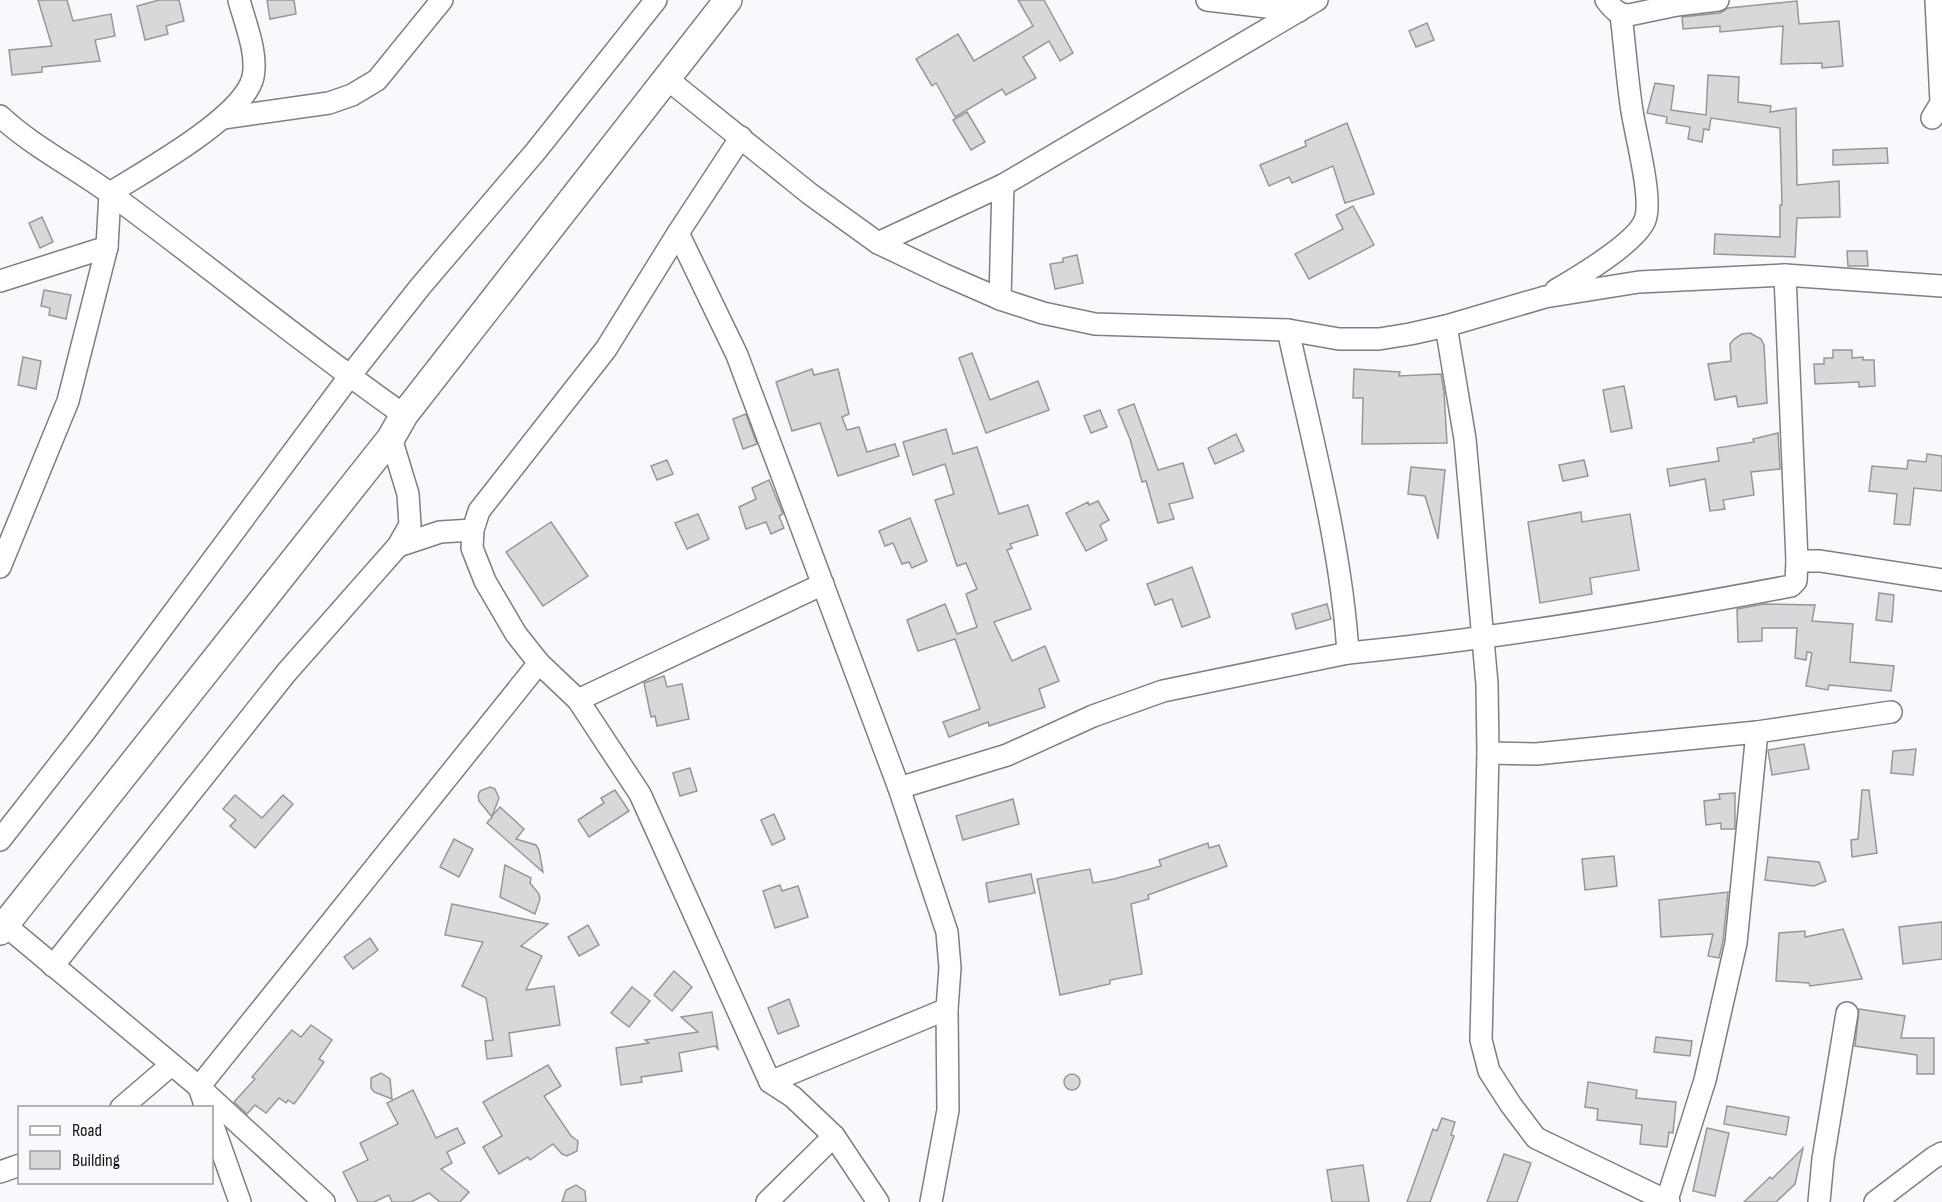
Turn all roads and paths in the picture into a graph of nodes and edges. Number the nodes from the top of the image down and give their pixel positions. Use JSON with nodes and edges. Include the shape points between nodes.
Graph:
{"nodes":[{"id":1,"x":239,"y":0,"type":"edge"},
{"id":2,"x":442,"y":0,"type":"edge"},
{"id":3,"x":656,"y":0,"type":"edge"},
{"id":4,"x":728,"y":0,"type":"edge"},
{"id":5,"x":1208,"y":0,"type":"edge"},
{"id":6,"x":1317,"y":0,"type":"edge"},
{"id":7,"x":1718,"y":0,"type":"edge"},
{"id":8,"x":1936,"y":0,"type":"edge"},
{"id":9,"x":1614,"y":7,"type":"edge"},
{"id":10,"x":1299,"y":11,"type":"junction"},
{"id":11,"x":666,"y":78,"type":"junction"},
{"id":12,"x":223,"y":118,"type":"junction"},
{"id":13,"x":1932,"y":118,"type":"dead end"},
{"id":14,"x":2,"y":120,"type":"edge"},
{"id":15,"x":741,"y":137,"type":"junction"},
{"id":16,"x":1003,"y":185,"type":"junction"},
{"id":17,"x":110,"y":193,"type":"junction"},
{"id":18,"x":678,"y":233,"type":"junction"},
{"id":19,"x":878,"y":243,"type":"junction"},
{"id":20,"x":107,"y":247,"type":"junction"},
{"id":21,"x":1785,"y":275,"type":"junction"},
{"id":22,"x":0,"y":281,"type":"edge"},
{"id":23,"x":1942,"y":286,"type":"edge"},
{"id":24,"x":1545,"y":297,"type":"junction"},
{"id":25,"x":1000,"y":299,"type":"junction"},
{"id":26,"x":1446,"y":326,"type":"junction"},
{"id":27,"x":1288,"y":330,"type":"junction"},
{"id":28,"x":349,"y":377,"type":"junction"},
{"id":29,"x":397,"y":426,"type":"junction"},
{"id":30,"x":473,"y":530,"type":"junction"},
{"id":31,"x":398,"y":546,"type":"junction"},
{"id":32,"x":1797,"y":561,"type":"junction"},
{"id":33,"x":0,"y":567,"type":"edge"},
{"id":34,"x":1942,"y":580,"type":"edge"},
{"id":35,"x":823,"y":584,"type":"junction"},
{"id":36,"x":1484,"y":636,"type":"junction"},
{"id":37,"x":1348,"y":652,"type":"junction"},
{"id":38,"x":539,"y":663,"type":"junction"},
{"id":39,"x":578,"y":700,"type":"junction"},
{"id":40,"x":1891,"y":712,"type":"dead end"},
{"id":41,"x":1757,"y":732,"type":"junction"},
{"id":42,"x":1488,"y":753,"type":"junction"},
{"id":43,"x":899,"y":788,"type":"junction"},
{"id":44,"x":0,"y":840,"type":"edge"},
{"id":45,"x":2,"y":928,"type":"edge"},
{"id":46,"x":53,"y":966,"type":"junction"},
{"id":47,"x":947,"y":1009,"type":"junction"},
{"id":48,"x":1847,"y":1013,"type":"dead end"},
{"id":49,"x":171,"y":1065,"type":"junction"},
{"id":50,"x":770,"y":1082,"type":"junction"},
{"id":51,"x":199,"y":1087,"type":"junction"},
{"id":52,"x":122,"y":1106,"type":"edge"},
{"id":53,"x":206,"y":1106,"type":"edge"},
{"id":54,"x":213,"y":1126,"type":"edge"},
{"id":55,"x":834,"y":1136,"type":"junction"},
{"id":56,"x":1942,"y":1153,"type":"edge"},
{"id":57,"x":18,"y":1166,"type":"edge"},
{"id":58,"x":0,"y":1172,"type":"edge"},
{"id":59,"x":1668,"y":1201,"type":"edge"},
{"id":60,"x":240,"y":1202,"type":"edge"},
{"id":61,"x":324,"y":1202,"type":"edge"},
{"id":62,"x":767,"y":1202,"type":"edge"},
{"id":63,"x":878,"y":1202,"type":"edge"},
{"id":64,"x":931,"y":1202,"type":"edge"},
{"id":65,"x":1819,"y":1202,"type":"edge"},
{"id":66,"x":1875,"y":1202,"type":"edge"}],
"edges":[{"from":1,"to":12,"type":"street","via":[[253,58],[252,78]]},
{"from":2,"to":12,"type":"street","via":[[377,80],[352,95],[329,103]]},
{"from":3,"to":28,"type":"street"},
{"from":4,"to":11,"type":"main road"},
{"from":5,"to":10,"type":"street"},
{"from":6,"to":10,"type":"street"},
{"from":7,"to":9,"type":"street","via":[[1629,15]]},
{"from":8,"to":13,"type":"street","via":[[1941,103]]},
{"from":9,"to":24,"type":"street","via":[[1649,203],[1645,221],[1634,238]]},
{"from":10,"to":16,"type":"street"},
{"from":11,"to":15,"type":"street"},
{"from":11,"to":29,"type":"main road"},
{"from":12,"to":17,"type":"street"},
{"from":14,"to":17,"type":"street"},
{"from":15,"to":18,"type":"street"},
{"from":15,"to":19,"type":"street"},
{"from":16,"to":19,"type":"street"},
{"from":16,"to":25,"type":"street"},
{"from":17,"to":20,"type":"street"},
{"from":17,"to":28,"type":"street"},
{"from":18,"to":30,"type":"street","via":[[606,349],[479,511]]},
{"from":18,"to":35,"type":"street","via":[[737,355]]},
{"from":19,"to":25,"type":"street"},
{"from":20,"to":22,"type":"street"},
{"from":20,"to":33,"type":"street","via":[[68,401]]},
{"from":21,"to":23,"type":"street"},
{"from":21,"to":24,"type":"street","via":[[1639,282]]},
{"from":21,"to":32,"type":"street"},
{"from":24,"to":26,"type":"street"},
{"from":25,"to":27,"type":"street","via":[[1095,324]]},
{"from":26,"to":27,"type":"street","via":[[1379,339],[1339,339]]},
{"from":26,"to":36,"type":"street","via":[[1465,439]]},
{"from":27,"to":37,"type":"street","via":[[1328,513]]},
{"from":28,"to":29,"type":"street"},
{"from":28,"to":44,"type":"street"},
{"from":29,"to":31,"type":"street","via":[[410,525]]},
{"from":29,"to":45,"type":"main road"},
{"from":30,"to":31,"type":"street","via":[[440,532]]},
{"from":30,"to":38,"type":"street","via":[[472,548],[485,581],[516,634]]},
{"from":31,"to":46,"type":"street","via":[[286,673]]},
{"from":32,"to":34,"type":"street"},
{"from":32,"to":36,"type":"street","via":[[1796,581],[1791,586]]},
{"from":35,"to":39,"type":"street"},
{"from":35,"to":43,"type":"street"},
{"from":36,"to":37,"type":"street"},
{"from":36,"to":42,"type":"street"},
{"from":37,"to":43,"type":"street","via":[[1163,691],[1093,716],[1007,756]]},
{"from":38,"to":39,"type":"street"},
{"from":38,"to":51,"type":"street"},
{"from":39,"to":50,"type":"street","via":[[640,794]]},
{"from":40,"to":41,"type":"street"},
{"from":41,"to":42,"type":"street","via":[[1536,754]]},
{"from":41,"to":59,"type":"street","via":[[1736,943],[1705,1080]]},
{"from":42,"to":59,"type":"street","via":[[1481,1040],[1490,1071],[1536,1138]]},
{"from":43,"to":47,"type":"street","via":[[947,932]]},
{"from":45,"to":46,"type":"street"},
{"from":46,"to":49,"type":"street"},
{"from":47,"to":50,"type":"street"},
{"from":47,"to":64,"type":"street","via":[[948,1110]]},
{"from":48,"to":65,"type":"street","via":[[1822,1159]]},
{"from":49,"to":51,"type":"street"},
{"from":49,"to":52,"type":"street"},
{"from":50,"to":55,"type":"street","via":[[793,1097]]},
{"from":51,"to":53,"type":"street"},
{"from":51,"to":61,"type":"street"},
{"from":54,"to":60,"type":"street"},
{"from":55,"to":62,"type":"street"},
{"from":55,"to":63,"type":"street"},
{"from":56,"to":66,"type":"street"},
{"from":57,"to":58,"type":"street"}]}
